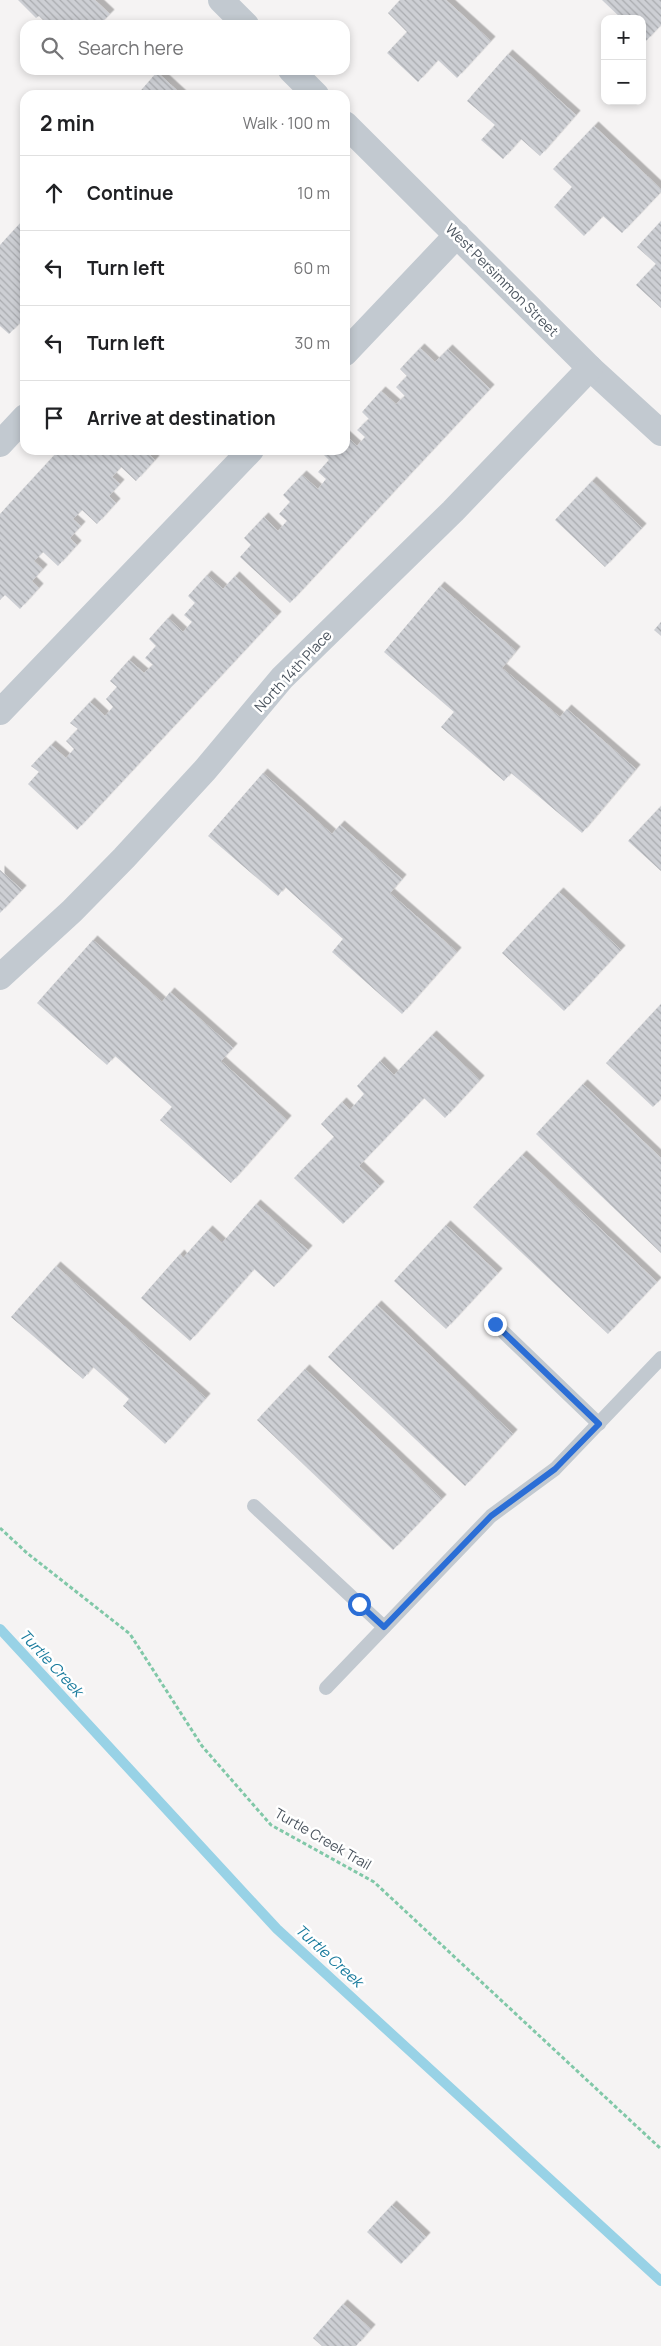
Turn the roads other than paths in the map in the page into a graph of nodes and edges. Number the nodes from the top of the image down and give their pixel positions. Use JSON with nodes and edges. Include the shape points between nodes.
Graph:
{"nodes":[{"id":1,"x":221,"y":0,"type":"edge"},
{"id":2,"x":241,"y":20,"type":"edge"},
{"id":3,"x":296,"y":75,"type":"edge"},
{"id":4,"x":311,"y":90,"type":"edge"},
{"id":5,"x":350,"y":129,"type":"edge"},
{"id":6,"x":457,"y":235,"type":"junction"},
{"id":7,"x":350,"y":347,"type":"edge"},
{"id":8,"x":590,"y":368,"type":"junction"},
{"id":9,"x":20,"y":422,"type":"edge"},
{"id":10,"x":661,"y":433,"type":"edge"},
{"id":11,"x":0,"y":444,"type":"edge"},
{"id":12,"x":246,"y":455,"type":"edge"},
{"id":13,"x":0,"y":712,"type":"edge"},
{"id":14,"x":0,"y":977,"type":"edge"},
{"id":15,"x":495,"y":1324,"type":"dead end"},
{"id":16,"x":661,"y":1358,"type":"edge"},
{"id":17,"x":599,"y":1424,"type":"junction"},
{"id":18,"x":254,"y":1506,"type":"dead end"},
{"id":19,"x":384,"y":1627,"type":"junction"},
{"id":20,"x":326,"y":1688,"type":"dead end"}],
"edges":[{"from":1,"to":2,"type":"street"},
{"from":3,"to":4,"type":"street"},
{"from":5,"to":6,"type":"street","name":"West Persimmon Street"},
{"from":6,"to":7,"type":"street"},
{"from":6,"to":8,"type":"street","name":"West Persimmon Street"},
{"from":8,"to":10,"type":"street","name":"West Persimmon Street"},
{"from":8,"to":14,"type":"street","name":"North 14th Place","via":[[453,511],[282,678],[205,770],[124,858]]},
{"from":9,"to":11,"type":"street"},
{"from":12,"to":13,"type":"street"},
{"from":15,"to":17,"type":"lane"},
{"from":16,"to":17,"type":"lane"},
{"from":17,"to":19,"type":"lane","via":[[555,1469],[491,1516]]},
{"from":18,"to":19,"type":"lane"},
{"from":19,"to":20,"type":"lane"}]}
